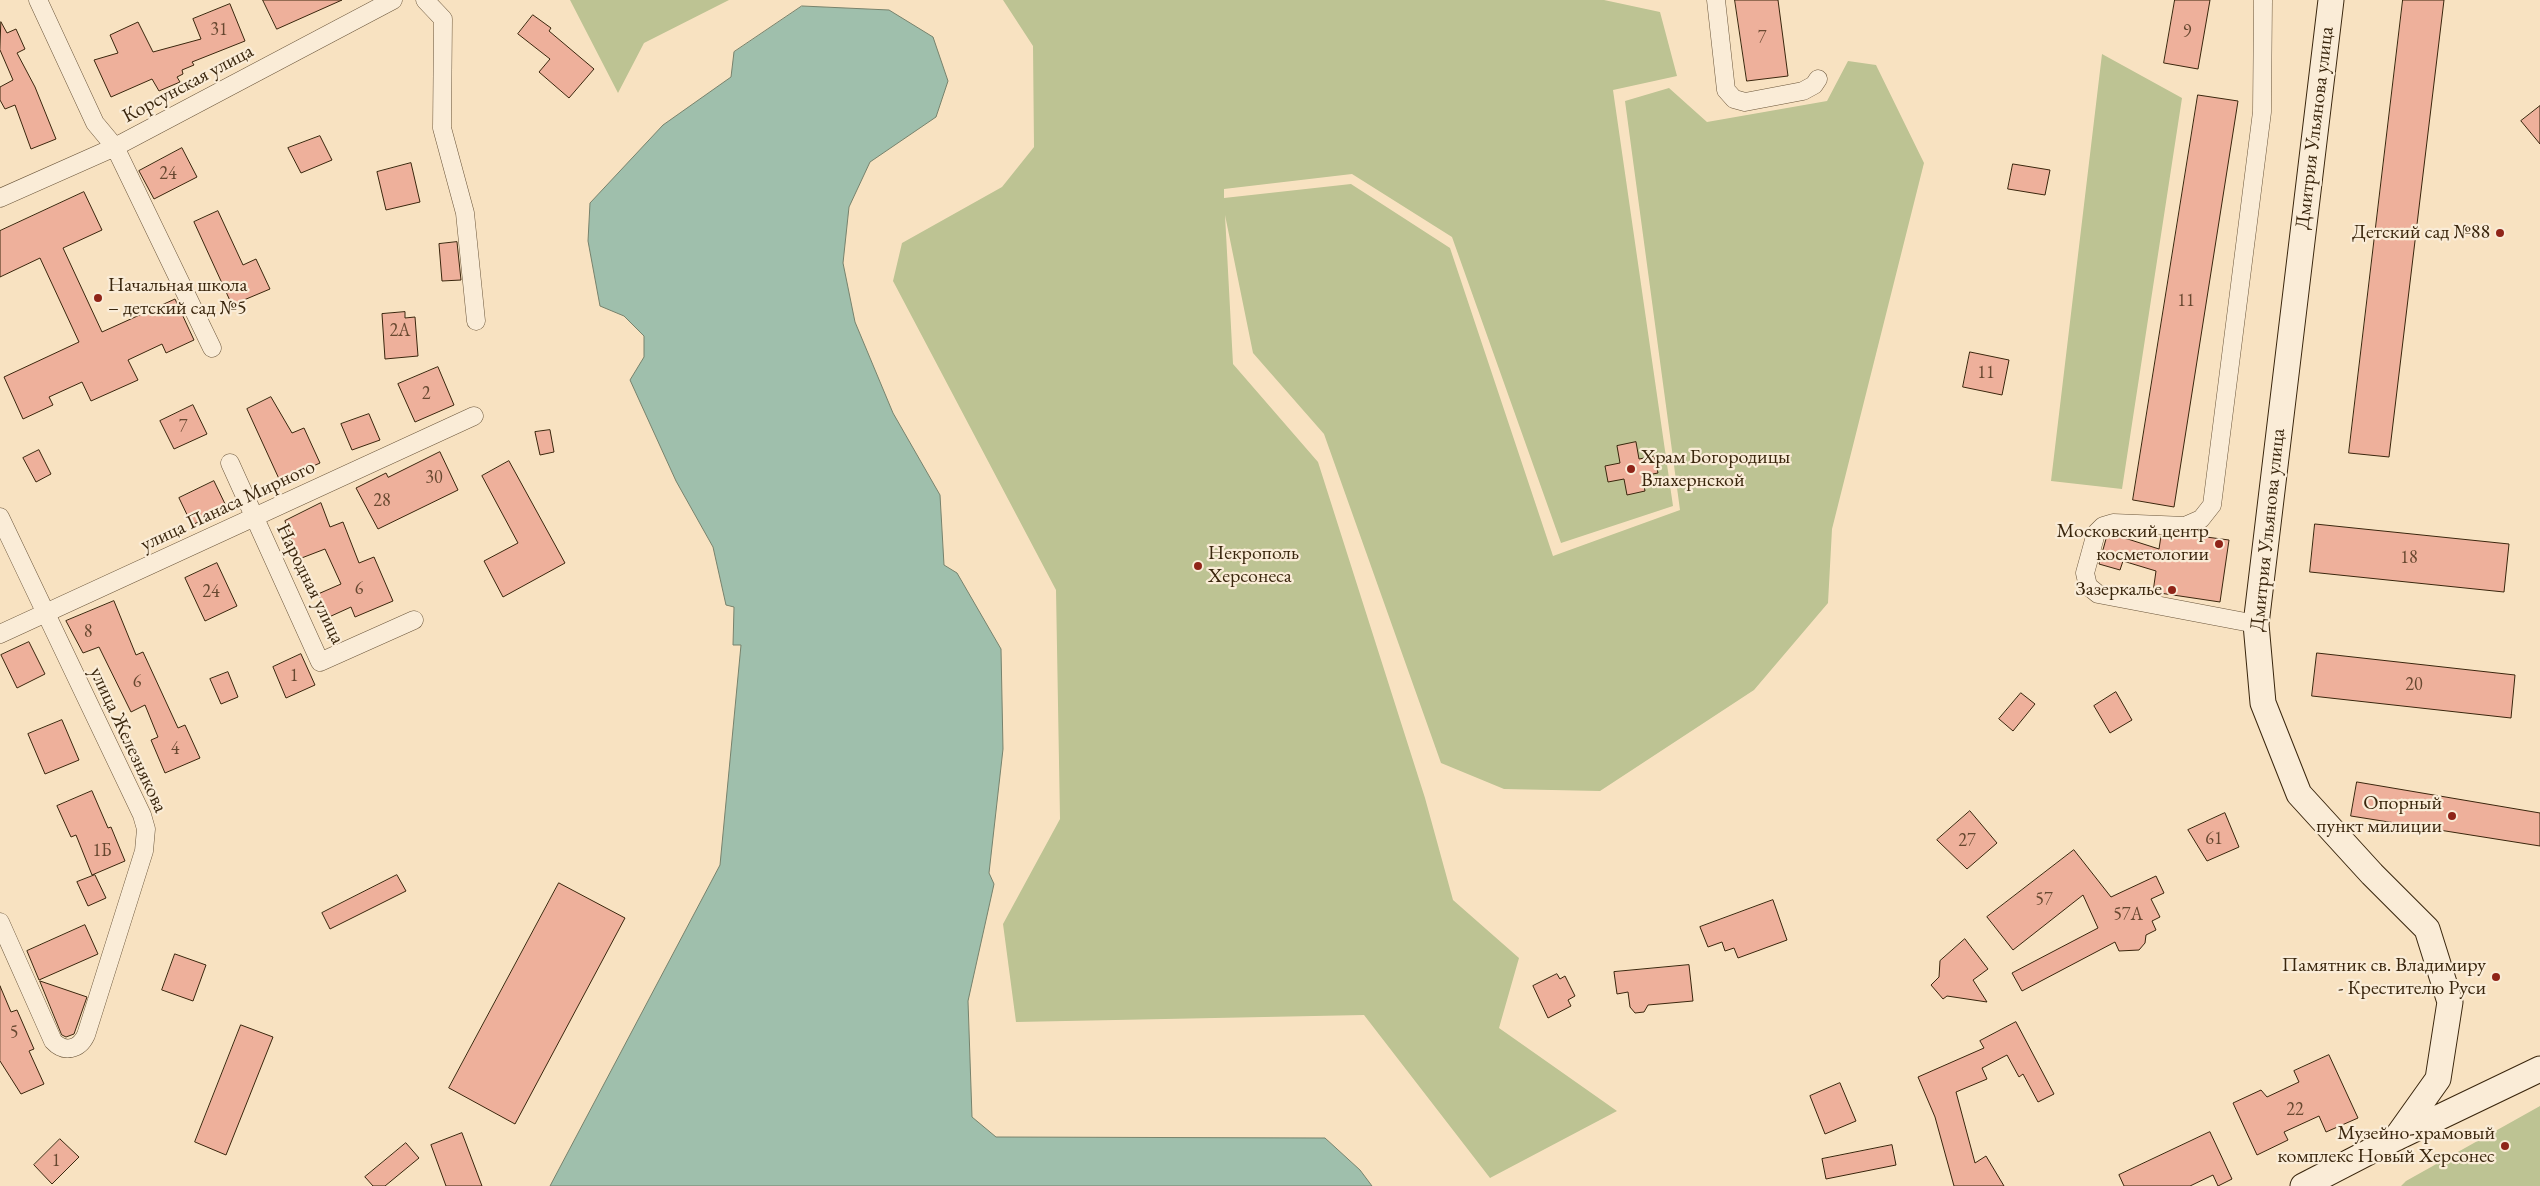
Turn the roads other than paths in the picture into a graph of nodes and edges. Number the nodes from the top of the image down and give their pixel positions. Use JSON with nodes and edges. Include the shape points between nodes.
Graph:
{"nodes":[{"id":1,"x":38,"y":0,"type":"edge"},
{"id":2,"x":393,"y":0,"type":"edge"},
{"id":3,"x":425,"y":0,"type":"edge"},
{"id":4,"x":1716,"y":0,"type":"edge"},
{"id":5,"x":2262,"y":0,"type":"edge"},
{"id":6,"x":2331,"y":0,"type":"edge"},
{"id":7,"x":1818,"y":79,"type":"dead end"},
{"id":8,"x":115,"y":147,"type":"junction"},
{"id":9,"x":0,"y":198,"type":"edge"},
{"id":10,"x":476,"y":321,"type":"dead end"},
{"id":11,"x":212,"y":348,"type":"dead end"},
{"id":12,"x":474,"y":416,"type":"dead end"},
{"id":13,"x":230,"y":463,"type":"dead end"},
{"id":14,"x":0,"y":517,"type":"edge"},
{"id":15,"x":254,"y":517,"type":"junction"},
{"id":16,"x":46,"y":613,"type":"junction"},
{"id":17,"x":414,"y":620,"type":"dead end"},
{"id":18,"x":2256,"y":624,"type":"junction"},
{"id":19,"x":0,"y":634,"type":"edge"},
{"id":20,"x":0,"y":922,"type":"edge"},
{"id":21,"x":2540,"y":1069,"type":"edge"},
{"id":22,"x":2396,"y":1138,"type":"junction"},
{"id":23,"x":2303,"y":1186,"type":"edge"}],
"edges":[{"from":1,"to":8,"type":"street","via":[[96,123]]},
{"from":2,"to":8,"type":"street","name":"Корсунская улица"},
{"from":3,"to":10,"type":"street","via":[[442,19],[442,128],[465,213]]},
{"from":4,"to":7,"type":"street","via":[[1726,90],[1734,99],[1745,102],[1803,91]]},
{"from":5,"to":18,"type":"street","via":[[2262,112],[2212,504],[2201,520],[2185,526],[2113,523],[2103,526],[2096,533],[2085,573],[2088,586],[2098,594]]},
{"from":6,"to":18,"type":"main road","name":"Дмитрия Ульянова улица"},
{"from":8,"to":9,"type":"street","name":"Корсунская улица"},
{"from":8,"to":11,"type":"street"},
{"from":12,"to":15,"type":"street","name":"улица Панаса Мирного"},
{"from":13,"to":15,"type":"street","name":"Народная улица"},
{"from":14,"to":16,"type":"street","name":"улица Железнякова"},
{"from":15,"to":16,"type":"street","name":"улица Панаса Мирного"},
{"from":15,"to":17,"type":"street","name":"Народная улица","via":[[320,662]]},
{"from":16,"to":19,"type":"street","name":"улица Панаса Мирного"},
{"from":16,"to":20,"type":"street","name":"улица Железнякова","via":[[146,829],[144,850],[83,1041],[79,1045],[68,1049],[53,1041]]},
{"from":18,"to":22,"type":"main road","name":"Дмитрия Ульянова улица","via":[[2263,703],[2299,794],[2372,874],[2428,928],[2450,1002],[2438,1079]]},
{"from":21,"to":22,"type":"main road"},
{"from":22,"to":23,"type":"main road"}]}
